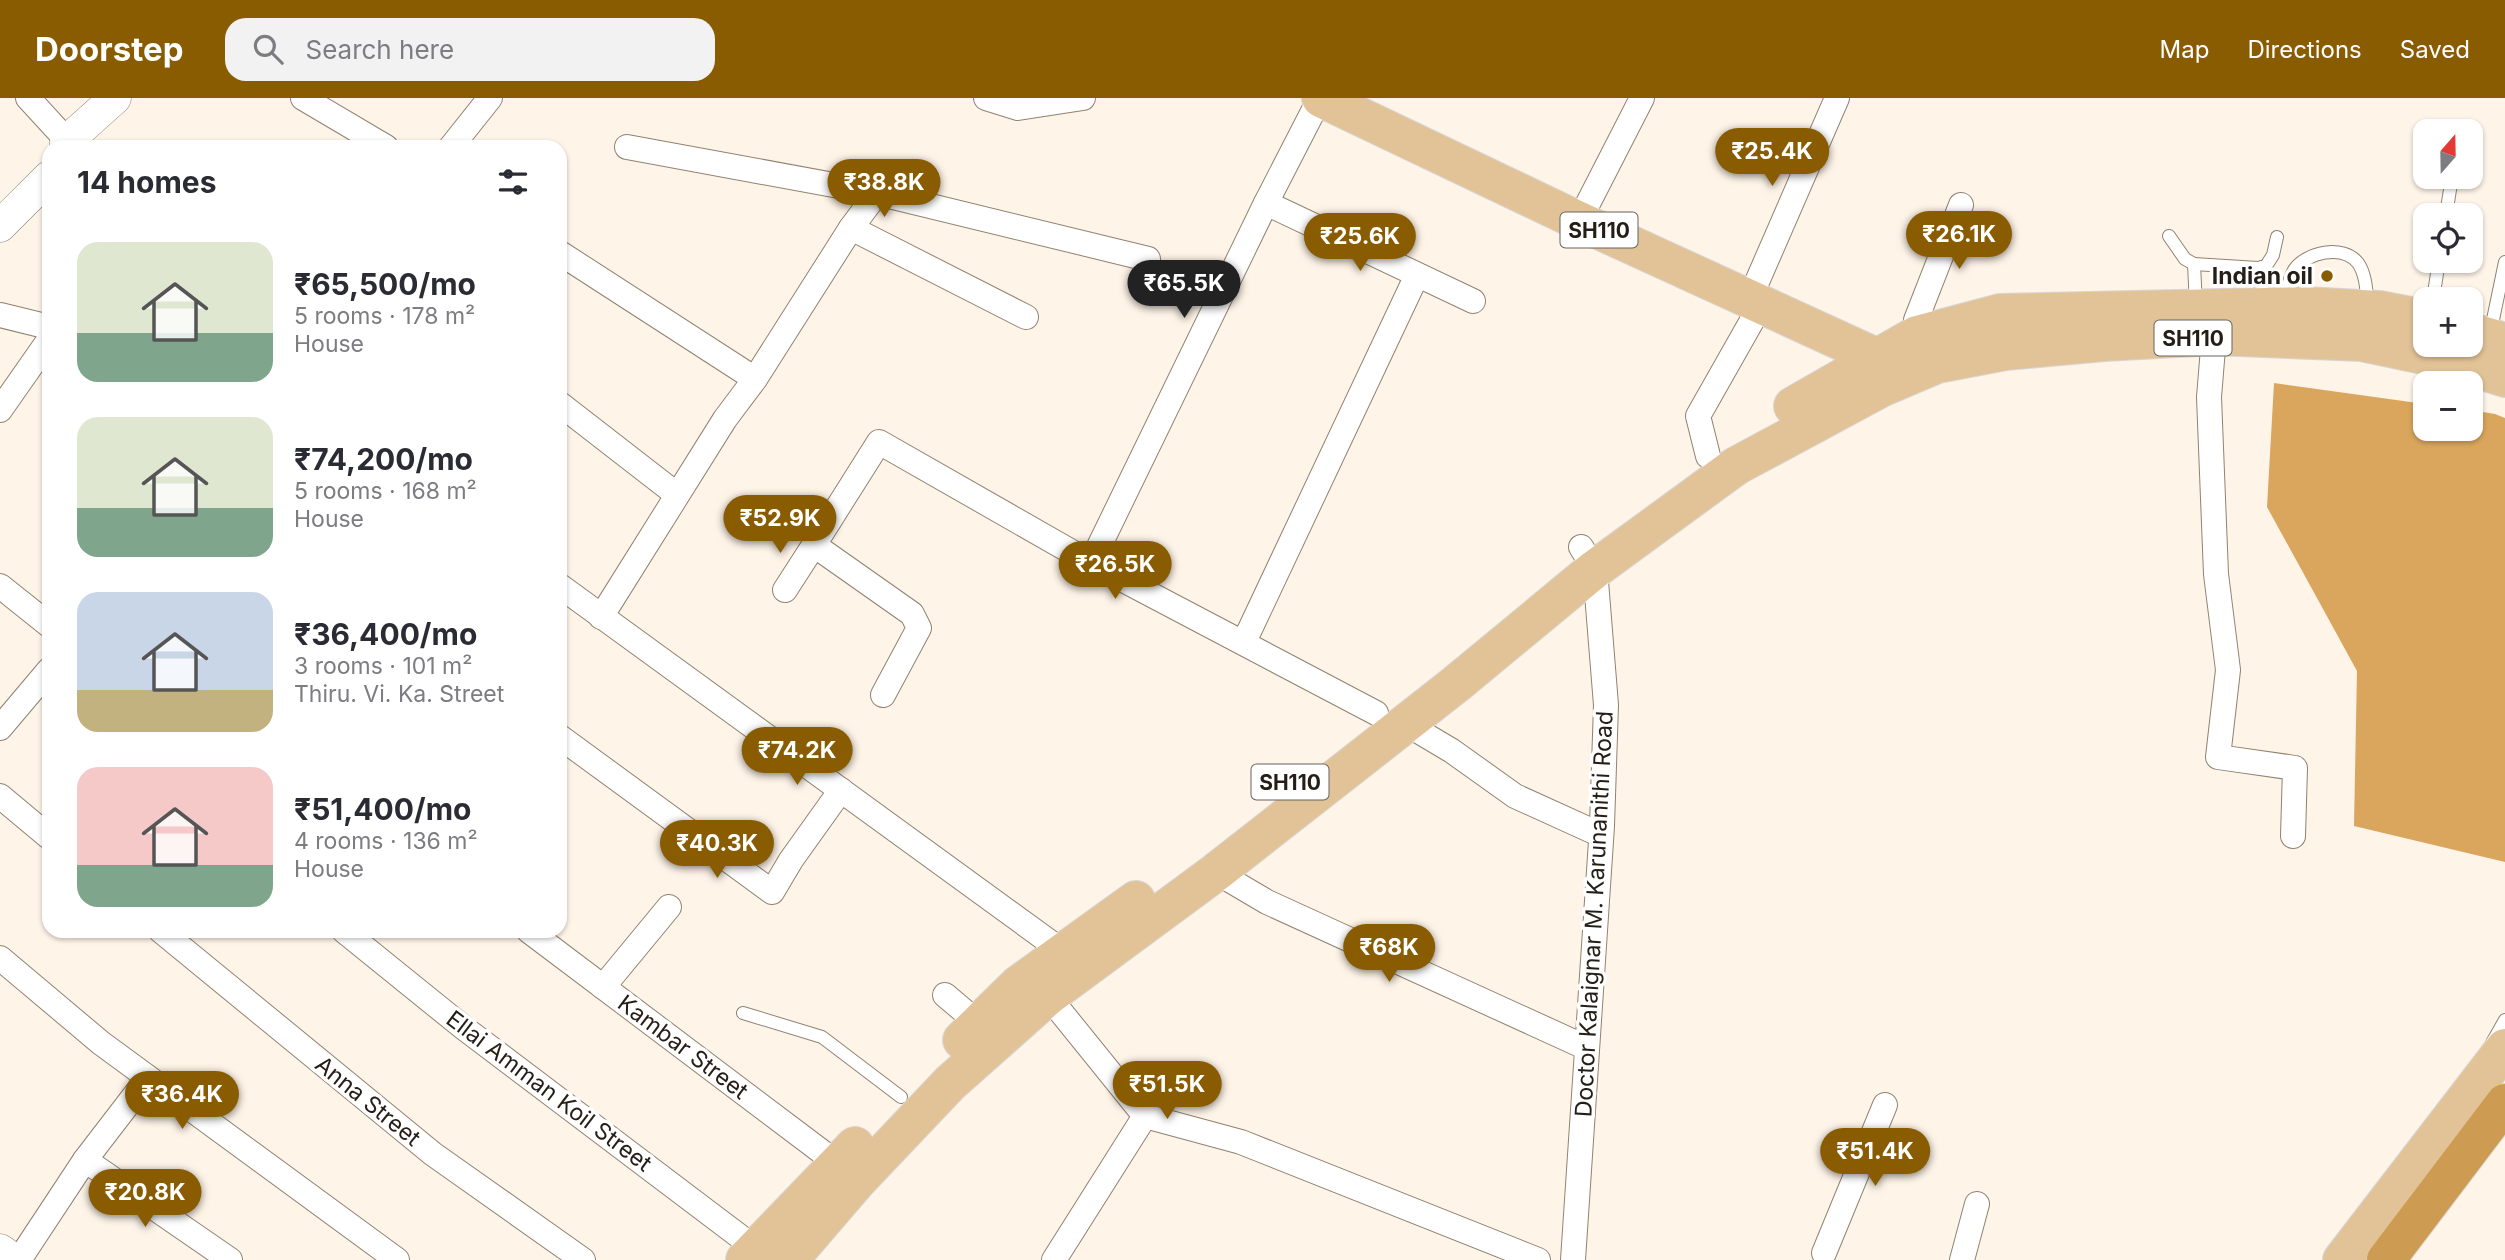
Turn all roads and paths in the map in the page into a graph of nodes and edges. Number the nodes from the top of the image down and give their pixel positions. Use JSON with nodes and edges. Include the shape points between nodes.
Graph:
{"nodes":[{"id":1,"x":28,"y":98,"type":"edge"},
{"id":2,"x":115,"y":98,"type":"edge"},
{"id":3,"x":303,"y":98,"type":"edge"},
{"id":4,"x":490,"y":98,"type":"edge"},
{"id":5,"x":986,"y":98,"type":"edge"},
{"id":6,"x":1083,"y":98,"type":"edge"},
{"id":7,"x":1321,"y":98,"type":"edge"},
{"id":8,"x":1642,"y":98,"type":"edge"},
{"id":9,"x":1837,"y":98,"type":"edge"},
{"id":10,"x":64,"y":140,"type":"edge"},
{"id":11,"x":73,"y":140,"type":"edge"},
{"id":12,"x":374,"y":140,"type":"edge"},
{"id":13,"x":457,"y":140,"type":"edge"},
{"id":14,"x":627,"y":147,"type":"dead end"},
{"id":15,"x":42,"y":184,"type":"edge"},
{"id":16,"x":877,"y":193,"type":"junction"},
{"id":17,"x":1266,"y":203,"type":"junction"},
{"id":18,"x":1961,"y":205,"type":"dead end"},
{"id":19,"x":1579,"y":221,"type":"junction"},
{"id":20,"x":0,"y":226,"type":"edge"},
{"id":21,"x":851,"y":228,"type":"junction"},
{"id":22,"x":2169,"y":236,"type":"dead end"},
{"id":23,"x":2277,"y":237,"type":"dead end"},
{"id":24,"x":567,"y":258,"type":"edge"},
{"id":25,"x":1148,"y":259,"type":"dead end"},
{"id":26,"x":2505,"y":262,"type":"edge"},
{"id":27,"x":2194,"y":264,"type":"junction"},
{"id":28,"x":2262,"y":267,"type":"junction"},
{"id":29,"x":1417,"y":275,"type":"junction"},
{"id":30,"x":1756,"y":300,"type":"junction"},
{"id":31,"x":1473,"y":301,"type":"dead end"},
{"id":32,"x":2273,"y":306,"type":"junction"},
{"id":33,"x":2367,"y":309,"type":"junction"},
{"id":34,"x":0,"y":315,"type":"edge"},
{"id":35,"x":1026,"y":317,"type":"dead end"},
{"id":36,"x":2413,"y":317,"type":"edge"},
{"id":37,"x":2205,"y":322,"type":"junction"},
{"id":38,"x":42,"y":325,"type":"edge"},
{"id":39,"x":1917,"y":335,"type":"junction"},
{"id":40,"x":2489,"y":337,"type":"edge"},
{"id":41,"x":42,"y":350,"type":"edge"},
{"id":42,"x":1881,"y":372,"type":"junction"},
{"id":43,"x":2505,"y":378,"type":"edge"},
{"id":44,"x":755,"y":379,"type":"junction"},
{"id":45,"x":567,"y":409,"type":"edge"},
{"id":46,"x":0,"y":410,"type":"edge"},
{"id":47,"x":1708,"y":456,"type":"junction"},
{"id":48,"x":676,"y":494,"type":"junction"},
{"id":49,"x":814,"y":545,"type":"junction"},
{"id":50,"x":1588,"y":558,"type":"junction"},
{"id":51,"x":1091,"y":563,"type":"junction"},
{"id":52,"x":0,"y":586,"type":"edge"},
{"id":53,"x":785,"y":590,"type":"dead end"},
{"id":54,"x":567,"y":591,"type":"edge"},
{"id":55,"x":601,"y":617,"type":"junction"},
{"id":56,"x":42,"y":619,"type":"edge"},
{"id":57,"x":1244,"y":642,"type":"junction"},
{"id":58,"x":42,"y":683,"type":"edge"},
{"id":59,"x":883,"y":695,"type":"dead end"},
{"id":60,"x":1391,"y":718,"type":"junction"},
{"id":61,"x":0,"y":729,"type":"edge"},
{"id":62,"x":567,"y":742,"type":"edge"},
{"id":63,"x":841,"y":790,"type":"junction"},
{"id":64,"x":0,"y":796,"type":"edge"},
{"id":65,"x":42,"y":831,"type":"edge"},
{"id":66,"x":1601,"y":835,"type":"junction"},
{"id":67,"x":2293,"y":836,"type":"dead end"},
{"id":68,"x":1216,"y":872,"type":"junction"},
{"id":69,"x":669,"y":907,"type":"dead end"},
{"id":70,"x":170,"y":938,"type":"edge"},
{"id":71,"x":353,"y":938,"type":"edge"},
{"id":72,"x":538,"y":938,"type":"edge"},
{"id":73,"x":1062,"y":951,"type":"junction"},
{"id":74,"x":0,"y":958,"type":"edge"},
{"id":75,"x":603,"y":987,"type":"junction"},
{"id":76,"x":944,"y":995,"type":"dead end"},
{"id":77,"x":1048,"y":996,"type":"junction"},
{"id":78,"x":743,"y":1013,"type":"dead end"},
{"id":79,"x":2505,"y":1020,"type":"edge"},
{"id":80,"x":978,"y":1023,"type":"junction"},
{"id":81,"x":1587,"y":1048,"type":"junction"},
{"id":82,"x":2505,"y":1048,"type":"edge"},
{"id":83,"x":148,"y":1078,"type":"junction"},
{"id":84,"x":901,"y":1097,"type":"junction"},
{"id":85,"x":2465,"y":1100,"type":"junction"},
{"id":86,"x":2505,"y":1103,"type":"edge"},
{"id":87,"x":1885,"y":1105,"type":"dead end"},
{"id":88,"x":1145,"y":1116,"type":"junction"},
{"id":89,"x":85,"y":1160,"type":"junction"},
{"id":90,"x":838,"y":1164,"type":"junction"},
{"id":91,"x":1977,"y":1204,"type":"dead end"},
{"id":92,"x":0,"y":1250,"type":"edge"},
{"id":93,"x":763,"y":1256,"type":"edge"},
{"id":94,"x":1059,"y":1258,"type":"edge"},
{"id":95,"x":1828,"y":1258,"type":"edge"},
{"id":96,"x":17,"y":1260,"type":"edge"},
{"id":97,"x":230,"y":1260,"type":"edge"},
{"id":98,"x":397,"y":1260,"type":"edge"},
{"id":99,"x":583,"y":1260,"type":"edge"},
{"id":100,"x":1538,"y":1260,"type":"edge"},
{"id":101,"x":1573,"y":1260,"type":"edge"},
{"id":102,"x":1962,"y":1260,"type":"edge"},
{"id":103,"x":2342,"y":1260,"type":"edge"},
{"id":104,"x":2386,"y":1260,"type":"edge"}],
"edges":[{"from":1,"to":10,"type":"street"},
{"from":2,"to":11,"type":"street"},
{"from":3,"to":12,"type":"street"},
{"from":4,"to":13,"type":"street"},
{"from":5,"to":6,"type":"street","via":[[1018,108]]},
{"from":7,"to":17,"type":"street"},
{"from":7,"to":19,"type":"main road","number":"SH110"},
{"from":8,"to":19,"type":"street"},
{"from":9,"to":30,"type":"street"},
{"from":14,"to":16,"type":"street"},
{"from":15,"to":20,"type":"street"},
{"from":16,"to":21,"type":"street"},
{"from":16,"to":25,"type":"street"},
{"from":17,"to":29,"type":"street"},
{"from":17,"to":51,"type":"street"},
{"from":18,"to":39,"type":"street","via":[[1916,320]]},
{"from":19,"to":30,"type":"main road","number":"SH110"},
{"from":21,"to":35,"type":"street"},
{"from":21,"to":44,"type":"street"},
{"from":22,"to":27,"type":"lane"},
{"from":23,"to":28,"type":"lane","via":[[2273,255]]},
{"from":24,"to":44,"type":"street"},
{"from":26,"to":40,"type":"lane"},
{"from":27,"to":28,"type":"lane"},
{"from":27,"to":37,"type":"lane"},
{"from":28,"to":32,"type":"lane"},
{"from":29,"to":31,"type":"street"},
{"from":29,"to":57,"type":"street"},
{"from":30,"to":42,"type":"main road","number":"SH110"},
{"from":30,"to":47,"type":"street","via":[[1698,416]]},
{"from":32,"to":33,"type":"main road","number":"SH110"},
{"from":32,"to":33,"type":"lane","via":[[2304,260],[2333,254],[2349,255],[2358,263],[2366,285]]},
{"from":32,"to":37,"type":"main road","number":"SH110"},
{"from":33,"to":36,"type":"main road","number":"SH110"},
{"from":34,"to":38,"type":"street"},
{"from":37,"to":39,"type":"main road","number":"SH110","via":[[2000,313]]},
{"from":37,"to":42,"type":"main road","number":"SH110","via":[[2104,342],[2005,351]]},
{"from":37,"to":43,"type":"main road","number":"SH110","via":[[2361,342],[2451,360]]},
{"from":37,"to":67,"type":"street","via":[[2216,574],[2228,670],[2218,757],[2295,768]]},
{"from":39,"to":42,"type":"main road","number":"SH110"},
{"from":41,"to":46,"type":"street"},
{"from":42,"to":47,"type":"main road","number":"SH110"},
{"from":42,"to":50,"type":"main road","number":"SH110"},
{"from":44,"to":48,"type":"street"},
{"from":45,"to":48,"type":"street"},
{"from":47,"to":50,"type":"main road","number":"SH110"},
{"from":48,"to":55,"type":"street"},
{"from":49,"to":51,"type":"street","via":[[879,442]]},
{"from":49,"to":53,"type":"street"},
{"from":49,"to":59,"type":"street","via":[[912,614],[919,628]]},
{"from":50,"to":60,"type":"main road","number":"SH110","via":[[1441,666]]},
{"from":50,"to":66,"type":"street","name":"Doctor Kalaignar M. Karunanithi Road","via":[[1606,705]]},
{"from":51,"to":57,"type":"street"},
{"from":52,"to":56,"type":"street"},
{"from":54,"to":55,"type":"street"},
{"from":55,"to":63,"type":"street"},
{"from":57,"to":60,"type":"street"},
{"from":58,"to":61,"type":"street"},
{"from":60,"to":66,"type":"street","via":[[1452,751],[1515,796]]},
{"from":60,"to":68,"type":"main road","number":"SH110"},
{"from":60,"to":73,"type":"main road","number":"SH110"},
{"from":62,"to":63,"type":"street","via":[[772,892]]},
{"from":63,"to":73,"type":"street"},
{"from":64,"to":65,"type":"street"},
{"from":66,"to":81,"type":"street","name":"Doctor Kalaignar M. Karunanithi Road"},
{"from":68,"to":77,"type":"main road","number":"SH110"},
{"from":68,"to":81,"type":"street","via":[[1267,902]]},
{"from":69,"to":75,"type":"street"},
{"from":70,"to":99,"type":"street","name":"Anna Street","via":[[433,1154]]},
{"from":71,"to":93,"type":"street","name":"Ellai Amman Koil Street"},
{"from":72,"to":75,"type":"street","name":"Kambar Street"},
{"from":73,"to":80,"type":"main road","number":"SH110"},
{"from":74,"to":83,"type":"street"},
{"from":75,"to":90,"type":"street","name":"Kambar Street"},
{"from":76,"to":80,"type":"street"},
{"from":77,"to":88,"type":"street"},
{"from":77,"to":93,"type":"main road","number":"SH110","via":[[950,1083],[857,1181]]},
{"from":78,"to":84,"type":"lane","via":[[822,1037]]},
{"from":79,"to":85,"type":"lane"},
{"from":80,"to":84,"type":"main road","number":"SH110"},
{"from":81,"to":101,"type":"street","name":"Doctor Kalaignar M. Karunanithi Road"},
{"from":82,"to":85,"type":"main road"},
{"from":83,"to":89,"type":"street"},
{"from":83,"to":98,"type":"street"},
{"from":84,"to":90,"type":"main road","number":"SH110"},
{"from":85,"to":103,"type":"main road"},
{"from":86,"to":104,"type":"highway"},
{"from":87,"to":95,"type":"street"},
{"from":88,"to":94,"type":"street"},
{"from":88,"to":100,"type":"street","via":[[1241,1142]]},
{"from":89,"to":96,"type":"street"},
{"from":89,"to":97,"type":"street"},
{"from":90,"to":93,"type":"main road","number":"SH110"},
{"from":91,"to":102,"type":"street"},
{"from":92,"to":96,"type":"street"}]}
